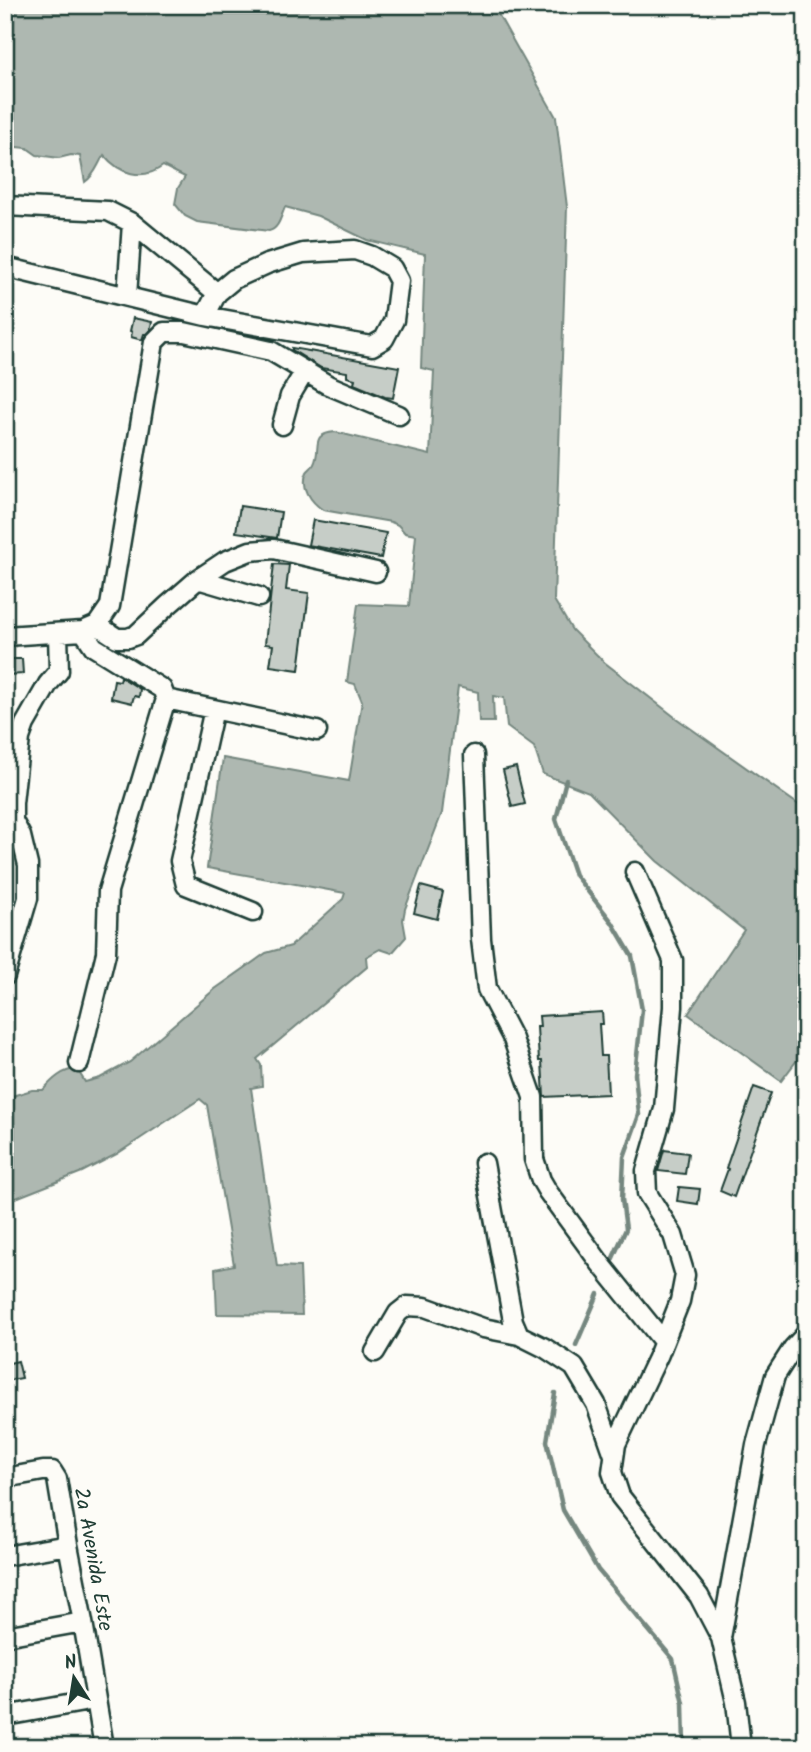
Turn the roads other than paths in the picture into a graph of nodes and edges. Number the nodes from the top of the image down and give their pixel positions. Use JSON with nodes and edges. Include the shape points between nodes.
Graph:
{"nodes":[{"id":1,"x":5,"y":206,"type":"edge"},
{"id":2,"x":132,"y":223,"type":"junction"},
{"id":3,"x":5,"y":267,"type":"edge"},
{"id":4,"x":217,"y":293,"type":"junction"},
{"id":5,"x":127,"y":296,"type":"junction"},
{"id":6,"x":205,"y":316,"type":"junction"},
{"id":7,"x":305,"y":371,"type":"junction"},
{"id":8,"x":399,"y":415,"type":"dead end"},
{"id":9,"x":282,"y":425,"type":"dead end"},
{"id":10,"x":376,"y":572,"type":"dead end"},
{"id":11,"x":198,"y":579,"type":"junction"},
{"id":12,"x":259,"y":597,"type":"dead end"},
{"id":13,"x":90,"y":628,"type":"junction"},
{"id":14,"x":58,"y":633,"type":"junction"},
{"id":15,"x":5,"y":636,"type":"edge"},
{"id":16,"x":166,"y":699,"type":"junction"},
{"id":17,"x":214,"y":709,"type":"junction"},
{"id":18,"x":317,"y":731,"type":"dead end"},
{"id":19,"x":474,"y":755,"type":"dead end"},
{"id":20,"x":635,"y":872,"type":"dead end"},
{"id":21,"x":253,"y":912,"type":"dead end"},
{"id":22,"x":5,"y":976,"type":"edge"},
{"id":23,"x":79,"y":1063,"type":"dead end"},
{"id":24,"x":484,"y":1163,"type":"dead end"},
{"id":25,"x":806,"y":1334,"type":"edge"},
{"id":26,"x":519,"y":1335,"type":"junction"},
{"id":27,"x":663,"y":1341,"type":"junction"},
{"id":28,"x":375,"y":1352,"type":"dead end"},
{"id":29,"x":614,"y":1455,"type":"junction"},
{"id":30,"x":5,"y":1478,"type":"edge"},
{"id":31,"x":68,"y":1545,"type":"junction"},
{"id":32,"x":5,"y":1556,"type":"edge"},
{"id":33,"x":83,"y":1622,"type":"junction"},
{"id":34,"x":5,"y":1636,"type":"edge"},
{"id":35,"x":721,"y":1638,"type":"junction"},
{"id":36,"x":95,"y":1700,"type":"junction"},
{"id":37,"x":5,"y":1716,"type":"edge"},
{"id":38,"x":104,"y":1747,"type":"edge"},
{"id":39,"x":741,"y":1747,"type":"edge"}],
"edges":[{"from":1,"to":2,"type":"street","via":[[108,211]]},
{"from":2,"to":4,"type":"street"},
{"from":2,"to":5,"type":"street"},
{"from":3,"to":5,"type":"street"},
{"from":4,"to":6,"type":"street"},
{"from":4,"to":6,"type":"street","via":[[234,279],[267,264],[331,250],[372,256],[392,268],[399,281],[394,320],[383,339],[372,346]]},
{"from":5,"to":6,"type":"street"},
{"from":7,"to":8,"type":"street"},
{"from":7,"to":9,"type":"street","via":[[290,396]]},
{"from":7,"to":13,"type":"street","via":[[271,351],[184,332],[164,332],[154,342],[110,606]]},
{"from":10,"to":11,"type":"street","via":[[274,549],[250,551]]},
{"from":11,"to":12,"type":"street"},
{"from":11,"to":13,"type":"street","via":[[136,635],[117,638]]},
{"from":13,"to":14,"type":"street"},
{"from":13,"to":16,"type":"street","via":[[94,647],[163,689]]},
{"from":14,"to":15,"type":"street"},
{"from":14,"to":22,"type":"street","via":[[60,671],[48,684],[20,738],[13,821],[28,864],[28,898]]},
{"from":16,"to":17,"type":"street"},
{"from":16,"to":23,"type":"street","via":[[108,891],[106,953]]},
{"from":17,"to":18,"type":"street"},
{"from":17,"to":21,"type":"street","via":[[181,872],[186,885]]},
{"from":19,"to":27,"type":"street","via":[[487,989],[513,1039],[533,1097],[534,1159],[541,1180]]},
{"from":20,"to":27,"type":"street","via":[[673,960],[664,1109],[646,1171],[647,1193],[673,1235],[685,1275]]},
{"from":24,"to":26,"type":"street"},
{"from":25,"to":35,"type":"street","via":[[775,1376],[756,1445]]},
{"from":26,"to":28,"type":"street","via":[[425,1307],[407,1306]]},
{"from":26,"to":29,"type":"street","via":[[574,1367],[596,1404]]},
{"from":27,"to":29,"type":"street"},
{"from":29,"to":35,"type":"street","via":[[612,1472],[620,1496],[699,1596]]},
{"from":30,"to":31,"type":"street","name":"2a Avenida Este","via":[[52,1471]]},
{"from":31,"to":32,"type":"street"},
{"from":31,"to":33,"type":"street","name":"2a Avenida Este"},
{"from":33,"to":34,"type":"street"},
{"from":33,"to":36,"type":"street","name":"2a Avenida Este"},
{"from":35,"to":39,"type":"street"},
{"from":36,"to":37,"type":"street"},
{"from":36,"to":38,"type":"street","name":"2a Avenida Este"}]}
